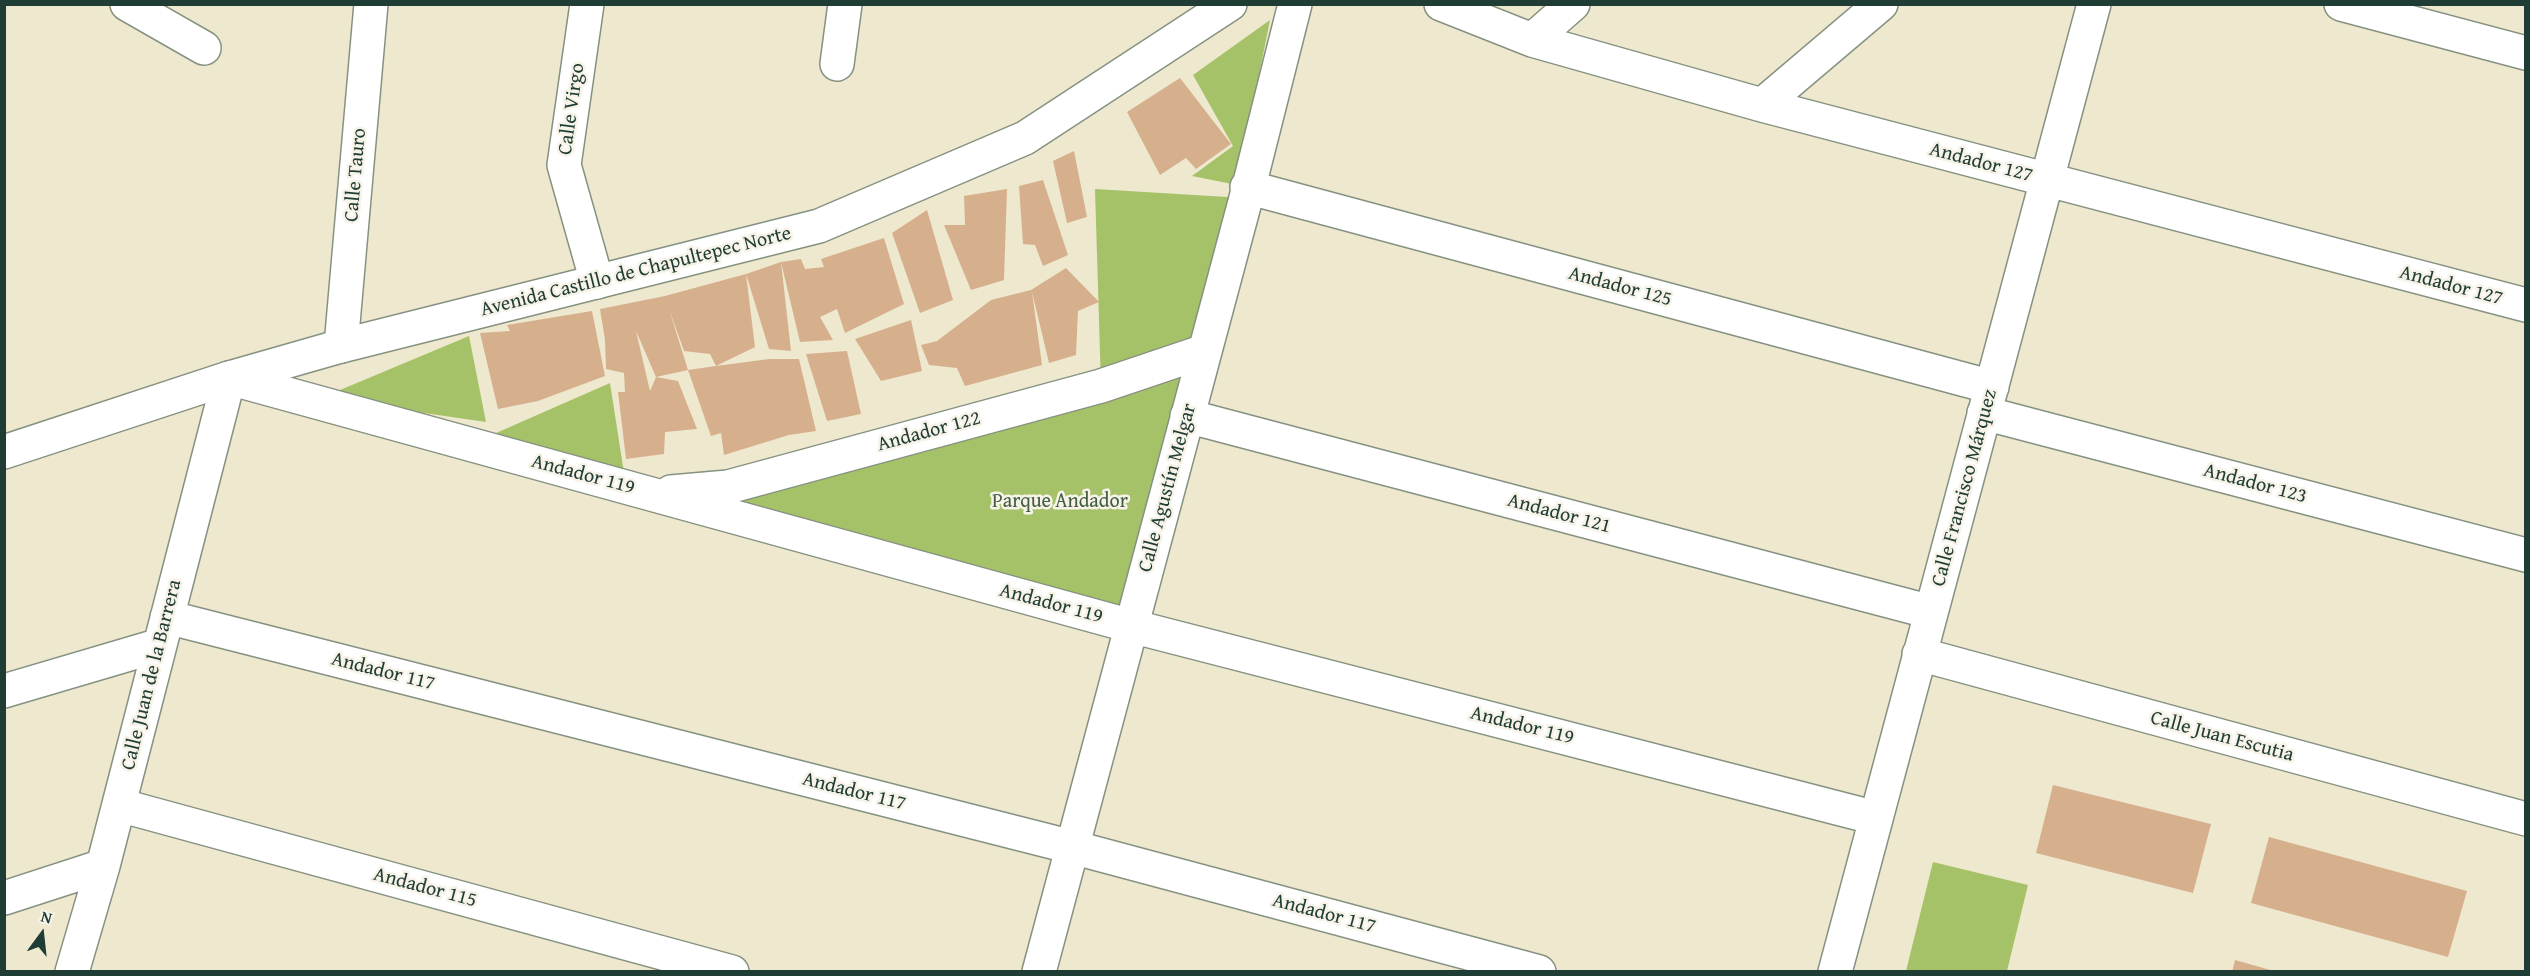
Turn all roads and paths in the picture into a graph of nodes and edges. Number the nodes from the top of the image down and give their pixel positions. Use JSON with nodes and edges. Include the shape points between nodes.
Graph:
{"nodes":[{"id":1,"x":127,"y":4,"type":"edge"},
{"id":2,"x":371,"y":4,"type":"edge"},
{"id":3,"x":587,"y":4,"type":"edge"},
{"id":4,"x":845,"y":4,"type":"edge"},
{"id":5,"x":1230,"y":4,"type":"edge"},
{"id":6,"x":1295,"y":4,"type":"edge"},
{"id":7,"x":1441,"y":4,"type":"edge"},
{"id":8,"x":1573,"y":4,"type":"edge"},
{"id":9,"x":1881,"y":4,"type":"edge"},
{"id":10,"x":2094,"y":4,"type":"edge"},
{"id":11,"x":2341,"y":4,"type":"edge"},
{"id":12,"x":1532,"y":40,"type":"junction"},
{"id":13,"x":204,"y":48,"type":"dead end"},
{"id":14,"x":2526,"y":53,"type":"edge"},
{"id":15,"x":837,"y":64,"type":"dead end"},
{"id":16,"x":1762,"y":105,"type":"junction"},
{"id":17,"x":2047,"y":180,"type":"junction"},
{"id":18,"x":1247,"y":187,"type":"junction"},
{"id":19,"x":597,"y":282,"type":"junction"},
{"id":20,"x":2526,"y":305,"type":"edge"},
{"id":21,"x":341,"y":346,"type":"junction"},
{"id":22,"x":1205,"y":351,"type":"junction"},
{"id":23,"x":229,"y":378,"type":"junction"},
{"id":24,"x":1988,"y":400,"type":"junction"},
{"id":25,"x":1187,"y":416,"type":"junction"},
{"id":26,"x":4,"y":452,"type":"edge"},
{"id":27,"x":650,"y":494,"type":"junction"},
{"id":28,"x":2526,"y":555,"type":"edge"},
{"id":29,"x":1931,"y":612,"type":"junction"},
{"id":30,"x":1131,"y":626,"type":"junction"},
{"id":31,"x":164,"y":631,"type":"junction"},
{"id":32,"x":1919,"y":654,"type":"junction"},
{"id":33,"x":4,"y":692,"type":"edge"},
{"id":34,"x":119,"y":805,"type":"junction"},
{"id":35,"x":1876,"y":818,"type":"junction"},
{"id":36,"x":2526,"y":819,"type":"edge"},
{"id":37,"x":1072,"y":847,"type":"junction"},
{"id":38,"x":103,"y":866,"type":"junction"},
{"id":39,"x":4,"y":898,"type":"edge"},
{"id":40,"x":72,"y":972,"type":"edge"},
{"id":41,"x":732,"y":972,"type":"edge"},
{"id":42,"x":1039,"y":972,"type":"edge"},
{"id":43,"x":1539,"y":972,"type":"edge"},
{"id":44,"x":1835,"y":972,"type":"edge"}],
"edges":[{"from":1,"to":13,"type":"street"},
{"from":2,"to":21,"type":"street","name":"Calle Tauro"},
{"from":3,"to":19,"type":"street","name":"Calle Virgo","via":[[564,165]]},
{"from":4,"to":15,"type":"street"},
{"from":5,"to":19,"type":"street","name":"Avenida Castillo de Chapultepec Norte","via":[[1025,138],[819,226]]},
{"from":6,"to":18,"type":"street","name":"Calle Agustín Melgar"},
{"from":7,"to":12,"type":"street","name":"Andador 127"},
{"from":8,"to":12,"type":"street"},
{"from":9,"to":16,"type":"street"},
{"from":10,"to":17,"type":"street","name":"Calle Francisco Márquez"},
{"from":11,"to":14,"type":"street"},
{"from":12,"to":16,"type":"street","name":"Andador 127"},
{"from":16,"to":17,"type":"street","name":"Andador 127"},
{"from":17,"to":20,"type":"street","name":"Andador 127"},
{"from":17,"to":24,"type":"street","name":"Calle Francisco Márquez"},
{"from":18,"to":22,"type":"street","name":"Calle Agustín Melgar"},
{"from":18,"to":24,"type":"street","name":"Andador 125"},
{"from":19,"to":21,"type":"street","name":"Avenida Castillo de Chapultepec Norte"},
{"from":21,"to":23,"type":"street","name":"Avenida Castillo de Chapultepec Norte"},
{"from":22,"to":25,"type":"street","name":"Calle Agustín Melgar"},
{"from":22,"to":27,"type":"street","name":"Andador 122","via":[[1101,386],[728,487]]},
{"from":23,"to":26,"type":"street","name":"Avenida Castillo de Chapultepec Norte"},
{"from":23,"to":27,"type":"street","name":"Andador 119"},
{"from":23,"to":31,"type":"street","name":"Calle Juan de la Barrera"},
{"from":24,"to":28,"type":"street","name":"Andador 123"},
{"from":24,"to":29,"type":"street","name":"Calle Francisco Márquez"},
{"from":25,"to":29,"type":"street","name":"Andador 121"},
{"from":25,"to":30,"type":"street","name":"Calle Agustín Melgar"},
{"from":27,"to":30,"type":"street","name":"Andador 119"},
{"from":29,"to":32,"type":"street","name":"Calle Francisco Márquez"},
{"from":30,"to":35,"type":"street","name":"Andador 119"},
{"from":30,"to":37,"type":"street","name":"Calle Agustín Melgar"},
{"from":31,"to":33,"type":"street"},
{"from":31,"to":34,"type":"street","name":"Calle Juan de la Barrera"},
{"from":31,"to":37,"type":"street","name":"Andador 117"},
{"from":32,"to":35,"type":"street","name":"Calle Francisco Márquez"},
{"from":32,"to":36,"type":"street","name":"Calle Juan Escutia"},
{"from":34,"to":38,"type":"street","name":"Calle Juan de la Barrera"},
{"from":34,"to":41,"type":"street","name":"Andador 115"},
{"from":35,"to":44,"type":"street","name":"Calle Francisco Márquez"},
{"from":37,"to":42,"type":"street","name":"Calle Agustín Melgar"},
{"from":37,"to":43,"type":"street","name":"Andador 117"},
{"from":38,"to":39,"type":"street"},
{"from":38,"to":40,"type":"street","name":"Calle Juan de la Barrera"}]}
